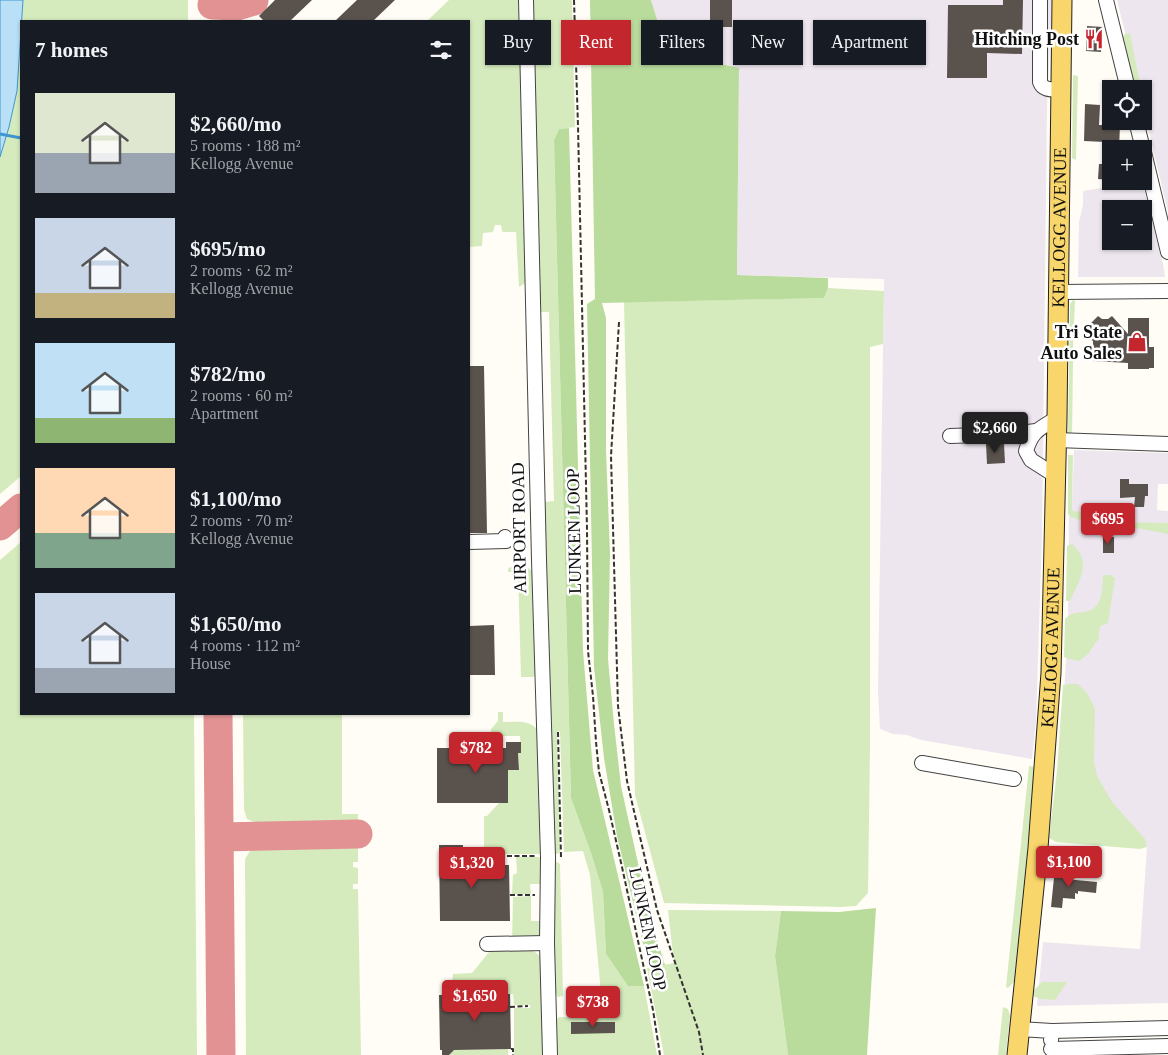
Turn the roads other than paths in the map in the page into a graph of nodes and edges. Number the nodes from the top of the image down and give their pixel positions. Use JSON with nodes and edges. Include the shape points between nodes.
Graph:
{"nodes":[{"id":1,"x":526,"y":0,"type":"edge"},
{"id":2,"x":1040,"y":0,"type":"edge"},
{"id":3,"x":1062,"y":0,"type":"edge"},
{"id":4,"x":1106,"y":0,"type":"edge"},
{"id":5,"x":1062,"y":39,"type":"junction"},
{"id":6,"x":1040,"y":40,"type":"junction"},
{"id":7,"x":1126,"y":80,"type":"edge"},
{"id":8,"x":1061,"y":90,"type":"junction"},
{"id":9,"x":1152,"y":187,"type":"edge"},
{"id":10,"x":1168,"y":252,"type":"edge"},
{"id":11,"x":1168,"y":291,"type":"edge"},
{"id":12,"x":1059,"y":292,"type":"junction"},
{"id":13,"x":1057,"y":418,"type":"junction"},
{"id":14,"x":1036,"y":431,"type":"junction"},
{"id":15,"x":950,"y":436,"type":"dead end"},
{"id":16,"x":1056,"y":440,"type":"junction"},
{"id":17,"x":1168,"y":444,"type":"edge"},
{"id":18,"x":1056,"y":476,"type":"junction"},
{"id":19,"x":506,"y":537,"type":"dead end"},
{"id":20,"x":470,"y":542,"type":"edge"},
{"id":21,"x":922,"y":763,"type":"dead end"},
{"id":22,"x":1014,"y":778,"type":"dead end"},
{"id":23,"x":547,"y":943,"type":"junction"},
{"id":24,"x":487,"y":944,"type":"dead end"},
{"id":25,"x":1148,"y":1028,"type":"junction"},
{"id":26,"x":1168,"y":1028,"type":"edge"},
{"id":27,"x":1019,"y":1029,"type":"junction"},
{"id":28,"x":1052,"y":1031,"type":"junction"},
{"id":29,"x":1168,"y":1046,"type":"edge"},
{"id":30,"x":1120,"y":1051,"type":"edge"},
{"id":31,"x":1149,"y":1051,"type":"edge"},
{"id":32,"x":1050,"y":1052,"type":"edge"},
{"id":33,"x":550,"y":1055,"type":"edge"},
{"id":34,"x":1017,"y":1055,"type":"edge"}],
"edges":[{"from":1,"to":23,"type":"lane","name":"AIRPORT ROAD","via":[[548,857]]},
{"from":2,"to":6,"type":"lane"},
{"from":3,"to":5,"type":"main road","name":"KELLOGG AVENUE"},
{"from":4,"to":7,"type":"lane"},
{"from":5,"to":6,"type":"lane"},
{"from":5,"to":8,"type":"main road","name":"KELLOGG AVENUE"},
{"from":6,"to":8,"type":"lane","via":[[1040,82],[1045,88]]},
{"from":8,"to":12,"type":"main road","name":"KELLOGG AVENUE"},
{"from":9,"to":10,"type":"lane"},
{"from":11,"to":12,"type":"lane"},
{"from":12,"to":13,"type":"main road","name":"KELLOGG AVENUE"},
{"from":13,"to":14,"type":"lane"},
{"from":13,"to":16,"type":"main road","name":"KELLOGG AVENUE"},
{"from":14,"to":15,"type":"lane"},
{"from":14,"to":18,"type":"lane","via":[[1029,439],[1026,451],[1031,460]]},
{"from":16,"to":17,"type":"lane"},
{"from":16,"to":18,"type":"main road","name":"KELLOGG AVENUE"},
{"from":18,"to":27,"type":"main road","name":"KELLOGG AVENUE","via":[[1051,672],[1038,848]]},
{"from":19,"to":20,"type":"lane","via":[[506,541]]},
{"from":21,"to":22,"type":"lane"},
{"from":23,"to":24,"type":"lane"},
{"from":23,"to":33,"type":"lane","name":"AIRPORT ROAD"},
{"from":25,"to":26,"type":"lane"},
{"from":25,"to":28,"type":"lane"},
{"from":25,"to":31,"type":"lane"},
{"from":27,"to":28,"type":"lane"},
{"from":27,"to":34,"type":"main road","name":"KELLOGG AVENUE"},
{"from":28,"to":32,"type":"lane"},
{"from":29,"to":31,"type":"lane"},
{"from":30,"to":31,"type":"lane"},
{"from":30,"to":32,"type":"lane"}]}
